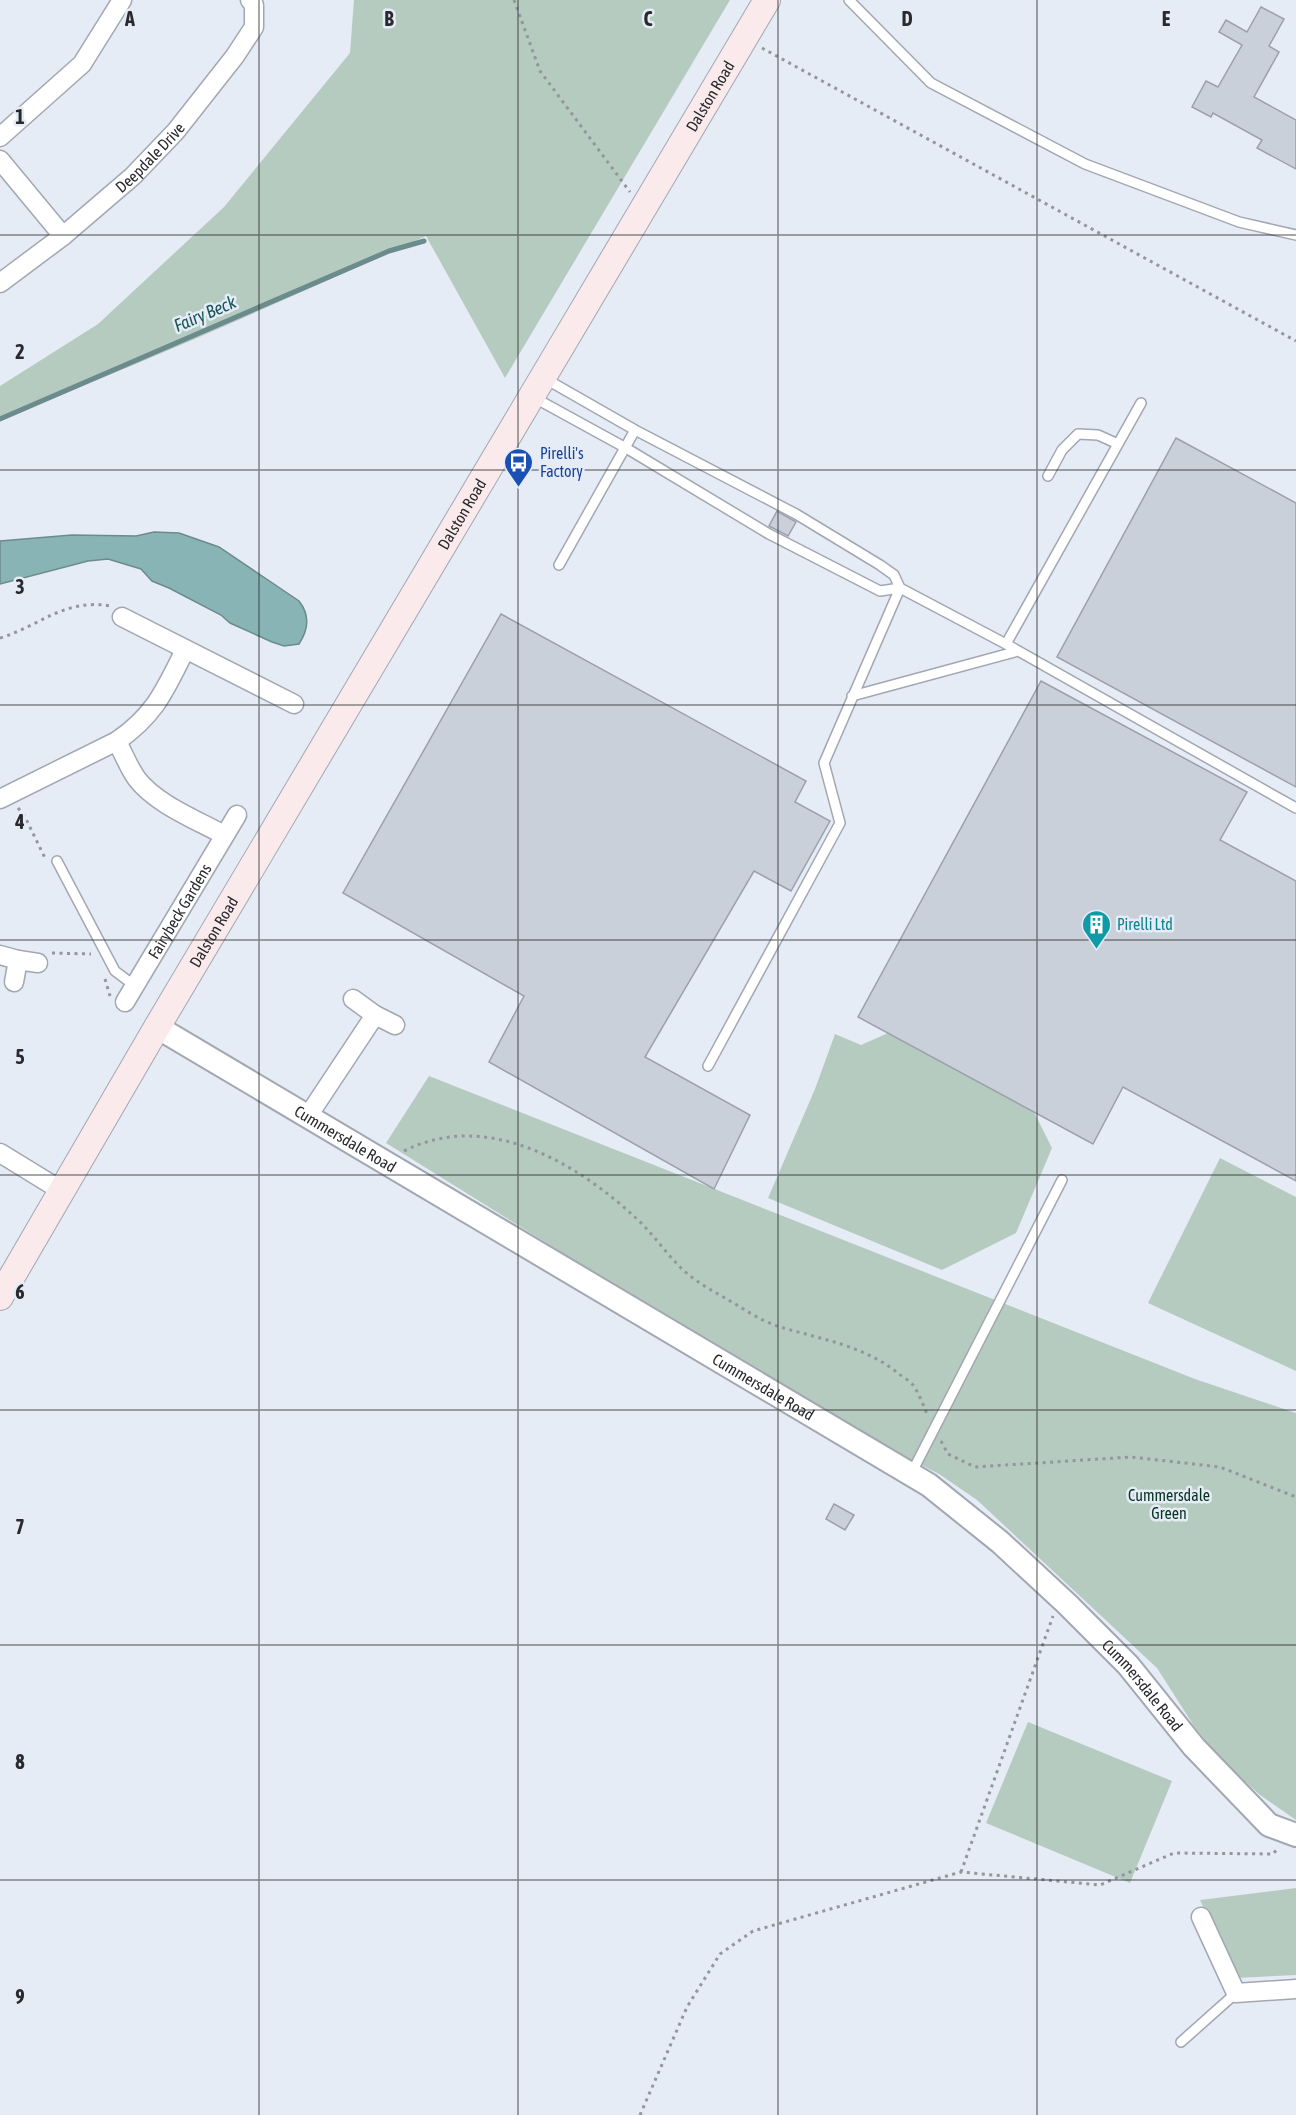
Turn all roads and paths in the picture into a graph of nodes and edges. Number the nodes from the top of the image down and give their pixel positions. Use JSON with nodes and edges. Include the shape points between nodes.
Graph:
{"nodes":[{"id":1,"x":122,"y":0,"type":"edge"},
{"id":2,"x":250,"y":0,"type":"edge"},
{"id":3,"x":514,"y":0,"type":"edge"},
{"id":4,"x":767,"y":0,"type":"edge"},
{"id":5,"x":849,"y":0,"type":"edge"},
{"id":6,"x":744,"y":39,"type":"junction"},
{"id":7,"x":0,"y":137,"type":"edge"},
{"id":8,"x":0,"y":160,"type":"edge"},
{"id":9,"x":643,"y":209,"type":"junction"},
{"id":10,"x":1296,"y":235,"type":"edge"},
{"id":11,"x":63,"y":236,"type":"junction"},
{"id":12,"x":0,"y":283,"type":"edge"},
{"id":13,"x":1296,"y":341,"type":"edge"},
{"id":14,"x":537,"y":387,"type":"junction"},
{"id":15,"x":1141,"y":403,"type":"dead end"},
{"id":16,"x":635,"y":430,"type":"junction"},
{"id":17,"x":1118,"y":444,"type":"junction"},
{"id":18,"x":626,"y":448,"type":"junction"},
{"id":19,"x":1048,"y":476,"type":"dead end"},
{"id":20,"x":559,"y":565,"type":"dead end"},
{"id":21,"x":900,"y":588,"type":"junction"},
{"id":22,"x":122,"y":617,"type":"dead end"},
{"id":23,"x":1006,"y":644,"type":"junction"},
{"id":24,"x":185,"y":650,"type":"junction"},
{"id":25,"x":1018,"y":651,"type":"junction"},
{"id":26,"x":852,"y":696,"type":"junction"},
{"id":27,"x":294,"y":704,"type":"dead end"},
{"id":28,"x":117,"y":741,"type":"junction"},
{"id":29,"x":0,"y":798,"type":"edge"},
{"id":30,"x":1296,"y":808,"type":"edge"},
{"id":31,"x":237,"y":815,"type":"dead end"},
{"id":32,"x":224,"y":835,"type":"junction"},
{"id":33,"x":57,"y":861,"type":"dead end"},
{"id":34,"x":92,"y":954,"type":"dead end"},
{"id":35,"x":9,"y":957,"type":"edge"},
{"id":36,"x":38,"y":963,"type":"joint"},
{"id":37,"x":14,"y":982,"type":"dead end"},
{"id":38,"x":135,"y":986,"type":"junction"},
{"id":39,"x":353,"y":999,"type":"dead end"},
{"id":40,"x":125,"y":1002,"type":"dead end"},
{"id":41,"x":375,"y":1015,"type":"junction"},
{"id":42,"x":396,"y":1025,"type":"dead end"},
{"id":43,"x":157,"y":1027,"type":"junction"},
{"id":44,"x":708,"y":1066,"type":"dead end"},
{"id":45,"x":308,"y":1116,"type":"junction"},
{"id":46,"x":0,"y":1153,"type":"edge"},
{"id":47,"x":389,"y":1164,"type":"junction"},
{"id":48,"x":1062,"y":1180,"type":"dead end"},
{"id":49,"x":62,"y":1191,"type":"junction"},
{"id":50,"x":0,"y":1297,"type":"edge"},
{"id":51,"x":934,"y":1429,"type":"junction"},
{"id":52,"x":911,"y":1474,"type":"junction"},
{"id":53,"x":1296,"y":1497,"type":"edge"},
{"id":54,"x":1060,"y":1597,"type":"junction"},
{"id":55,"x":1294,"y":1834,"type":"edge"},
{"id":56,"x":961,"y":1872,"type":"junction"},
{"id":57,"x":1201,"y":1917,"type":"dead end"},
{"id":58,"x":1296,"y":1989,"type":"edge"},
{"id":59,"x":1236,"y":1993,"type":"junction"},
{"id":60,"x":1181,"y":2042,"type":"dead end"},
{"id":61,"x":640,"y":2115,"type":"edge"}],
"edges":[{"from":1,"to":7,"type":"street","via":[[82,64]]},
{"from":2,"to":11,"type":"street","name":"Deepdale Drive","via":[[254,5],[254,27],[236,56],[140,169]]},
{"from":3,"to":9,"type":"path","via":[[540,71]]},
{"from":4,"to":6,"type":"main road","name":"Dalston Road"},
{"from":5,"to":10,"type":"lane","via":[[931,83],[1085,164],[1239,222]]},
{"from":6,"to":9,"type":"main road","name":"Dalston Road"},
{"from":6,"to":13,"type":"path"},
{"from":8,"to":11,"type":"street"},
{"from":9,"to":14,"type":"main road","name":"Dalston Road"},
{"from":11,"to":12,"type":"street","name":"Deepdale Drive"},
{"from":14,"to":16,"type":"lane"},
{"from":14,"to":18,"type":"lane"},
{"from":14,"to":43,"type":"main road","name":"Dalston Road"},
{"from":15,"to":17,"type":"lane"},
{"from":16,"to":18,"type":"lane"},
{"from":16,"to":21,"type":"lane","via":[[796,514],[894,575]]},
{"from":17,"to":19,"type":"lane","via":[[1098,435],[1078,434],[1062,450]]},
{"from":17,"to":23,"type":"lane"},
{"from":18,"to":20,"type":"lane"},
{"from":18,"to":21,"type":"lane","via":[[769,534],[880,591]]},
{"from":21,"to":23,"type":"lane"},
{"from":21,"to":26,"type":"lane"},
{"from":22,"to":24,"type":"street"},
{"from":23,"to":25,"type":"lane"},
{"from":24,"to":27,"type":"street"},
{"from":24,"to":28,"type":"street","via":[[158,702]]},
{"from":25,"to":26,"type":"lane"},
{"from":25,"to":30,"type":"lane"},
{"from":26,"to":44,"type":"lane","via":[[824,763],[840,823]]},
{"from":28,"to":29,"type":"street"},
{"from":28,"to":32,"type":"street","via":[[137,779],[165,803]]},
{"from":31,"to":32,"type":"street","name":"Fairybeck Gardens"},
{"from":32,"to":38,"type":"street","name":"Fairybeck Gardens"},
{"from":33,"to":38,"type":"lane","via":[[115,971]]},
{"from":34,"to":36,"type":"path","via":[[45,953]]},
{"from":35,"to":36,"type":"street"},
{"from":35,"to":37,"type":"street"},
{"from":38,"to":40,"type":"street","name":"Fairybeck Gardens"},
{"from":39,"to":41,"type":"street"},
{"from":41,"to":42,"type":"street"},
{"from":41,"to":45,"type":"street"},
{"from":43,"to":45,"type":"street","name":"Cummersdale Road"},
{"from":43,"to":49,"type":"main road","name":"Dalston Road"},
{"from":45,"to":47,"type":"street","name":"Cummersdale Road"},
{"from":46,"to":49,"type":"street"},
{"from":47,"to":51,"type":"path","via":[[405,1150],[429,1140],[455,1136],[482,1136],[523,1145],[555,1159],[583,1174],[612,1197],[700,1283],[775,1325],[872,1355],[894,1370],[913,1386]]},
{"from":47,"to":52,"type":"street","name":"Cummersdale Road"},
{"from":48,"to":51,"type":"lane"},
{"from":49,"to":50,"type":"main road","name":"Dalston Road"},
{"from":51,"to":52,"type":"lane"},
{"from":51,"to":53,"type":"path","via":[[948,1454],[975,1467],[1131,1457],[1220,1467]]},
{"from":52,"to":54,"type":"street","name":"Cummersdale Road","via":[[1000,1542]]},
{"from":54,"to":55,"type":"street","name":"Cummersdale Road","via":[[1128,1665],[1194,1747],[1269,1825]]},
{"from":54,"to":56,"type":"path"},
{"from":55,"to":56,"type":"path","via":[[1273,1854],[1174,1853],[1100,1885]]},
{"from":56,"to":61,"type":"path","via":[[753,1931],[720,1954],[687,2007]]},
{"from":57,"to":59,"type":"street"},
{"from":58,"to":59,"type":"street"},
{"from":59,"to":60,"type":"lane"}]}
